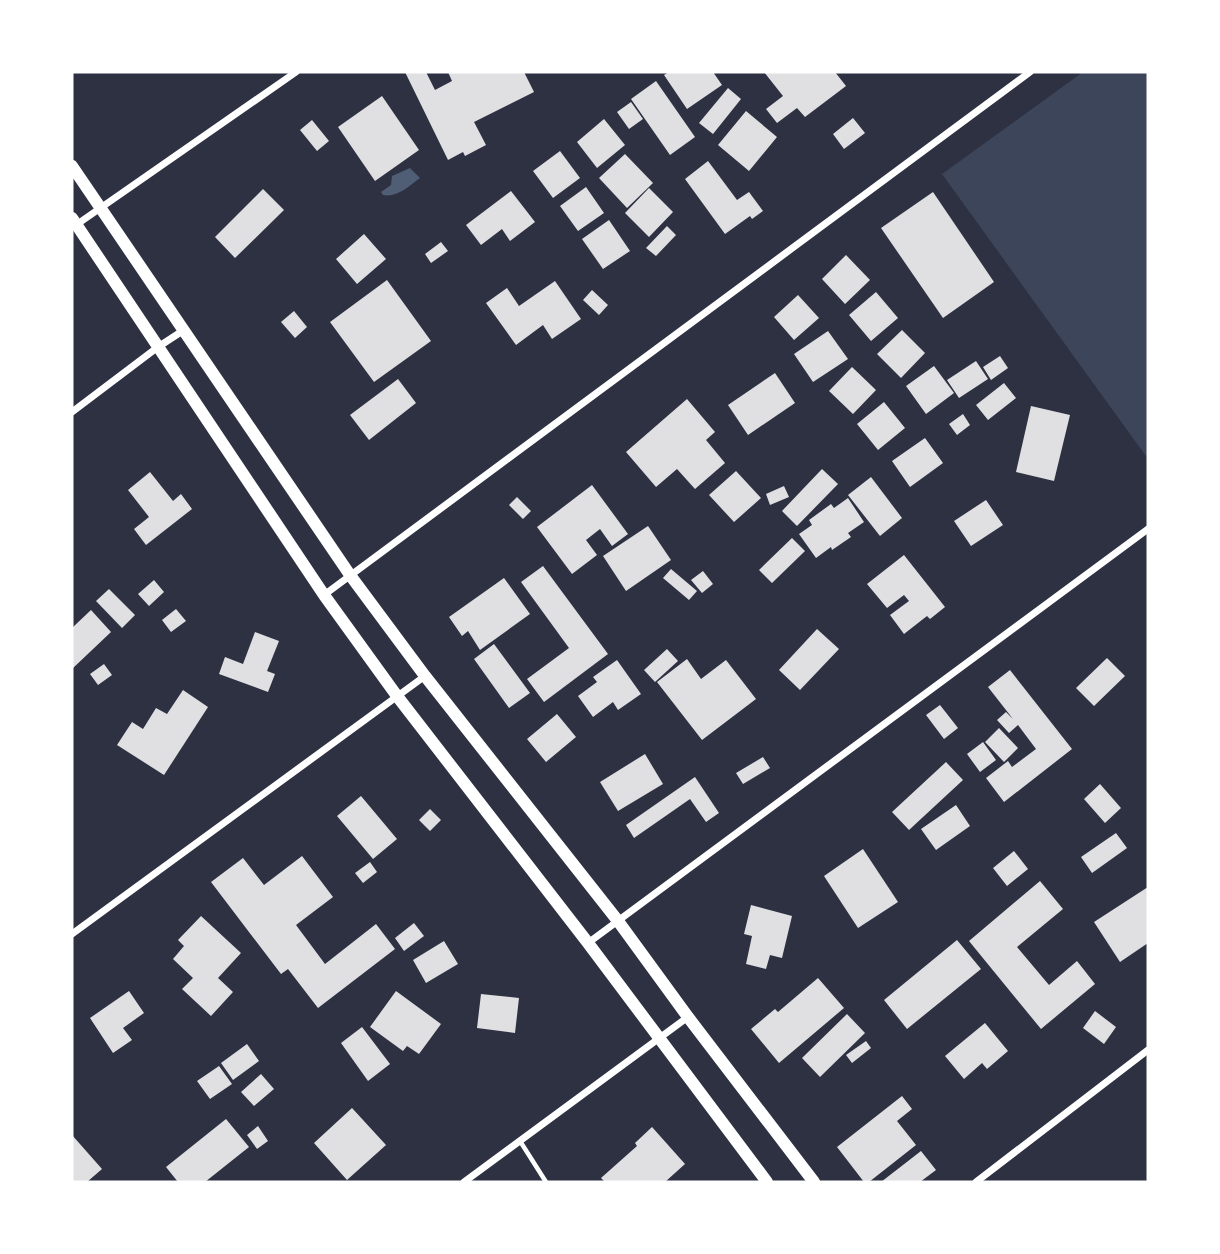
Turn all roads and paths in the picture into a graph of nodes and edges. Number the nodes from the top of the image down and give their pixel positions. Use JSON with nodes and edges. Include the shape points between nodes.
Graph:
{"nodes":[{"id":1,"x":296,"y":72,"type":"edge"},
{"id":2,"x":1030,"y":72,"type":"edge"},
{"id":3,"x":72,"y":166,"type":"edge"},
{"id":4,"x":100,"y":210,"type":"junction"},
{"id":5,"x":74,"y":222,"type":"edge"},
{"id":6,"x":184,"y":330,"type":"junction"},
{"id":7,"x":158,"y":347,"type":"junction"},
{"id":8,"x":72,"y":412,"type":"edge"},
{"id":9,"x":1148,"y":529,"type":"edge"},
{"id":10,"x":350,"y":575,"type":"junction"},
{"id":11,"x":324,"y":595,"type":"junction"},
{"id":12,"x":425,"y":676,"type":"junction"},
{"id":13,"x":397,"y":696,"type":"junction"},
{"id":14,"x":618,"y":921,"type":"junction"},
{"id":15,"x":72,"y":934,"type":"edge"},
{"id":16,"x":588,"y":943,"type":"junction"},
{"id":17,"x":688,"y":1017,"type":"junction"},
{"id":18,"x":658,"y":1039,"type":"junction"},
{"id":19,"x":1148,"y":1050,"type":"edge"},
{"id":20,"x":519,"y":1140,"type":"junction"},
{"id":21,"x":464,"y":1182,"type":"edge"},
{"id":22,"x":546,"y":1182,"type":"edge"},
{"id":23,"x":767,"y":1182,"type":"edge"},
{"id":24,"x":814,"y":1182,"type":"edge"},
{"id":25,"x":976,"y":1182,"type":"edge"}],
"edges":[{"from":1,"to":4,"type":"street"},
{"from":2,"to":10,"type":"street"},
{"from":3,"to":4,"type":"main road"},
{"from":4,"to":5,"type":"street"},
{"from":4,"to":6,"type":"main road"},
{"from":5,"to":7,"type":"main road"},
{"from":6,"to":7,"type":"street"},
{"from":6,"to":10,"type":"main road"},
{"from":7,"to":8,"type":"street"},
{"from":7,"to":11,"type":"main road"},
{"from":9,"to":14,"type":"street"},
{"from":10,"to":11,"type":"street"},
{"from":10,"to":12,"type":"main road"},
{"from":11,"to":13,"type":"main road"},
{"from":12,"to":13,"type":"street"},
{"from":12,"to":14,"type":"main road"},
{"from":13,"to":15,"type":"street"},
{"from":13,"to":16,"type":"main road"},
{"from":14,"to":16,"type":"street"},
{"from":14,"to":17,"type":"main road"},
{"from":16,"to":18,"type":"main road"},
{"from":17,"to":18,"type":"street"},
{"from":17,"to":24,"type":"main road"},
{"from":18,"to":20,"type":"street"},
{"from":18,"to":23,"type":"main road"},
{"from":19,"to":25,"type":"street"},
{"from":20,"to":21,"type":"street"},
{"from":20,"to":22,"type":"lane"}]}
